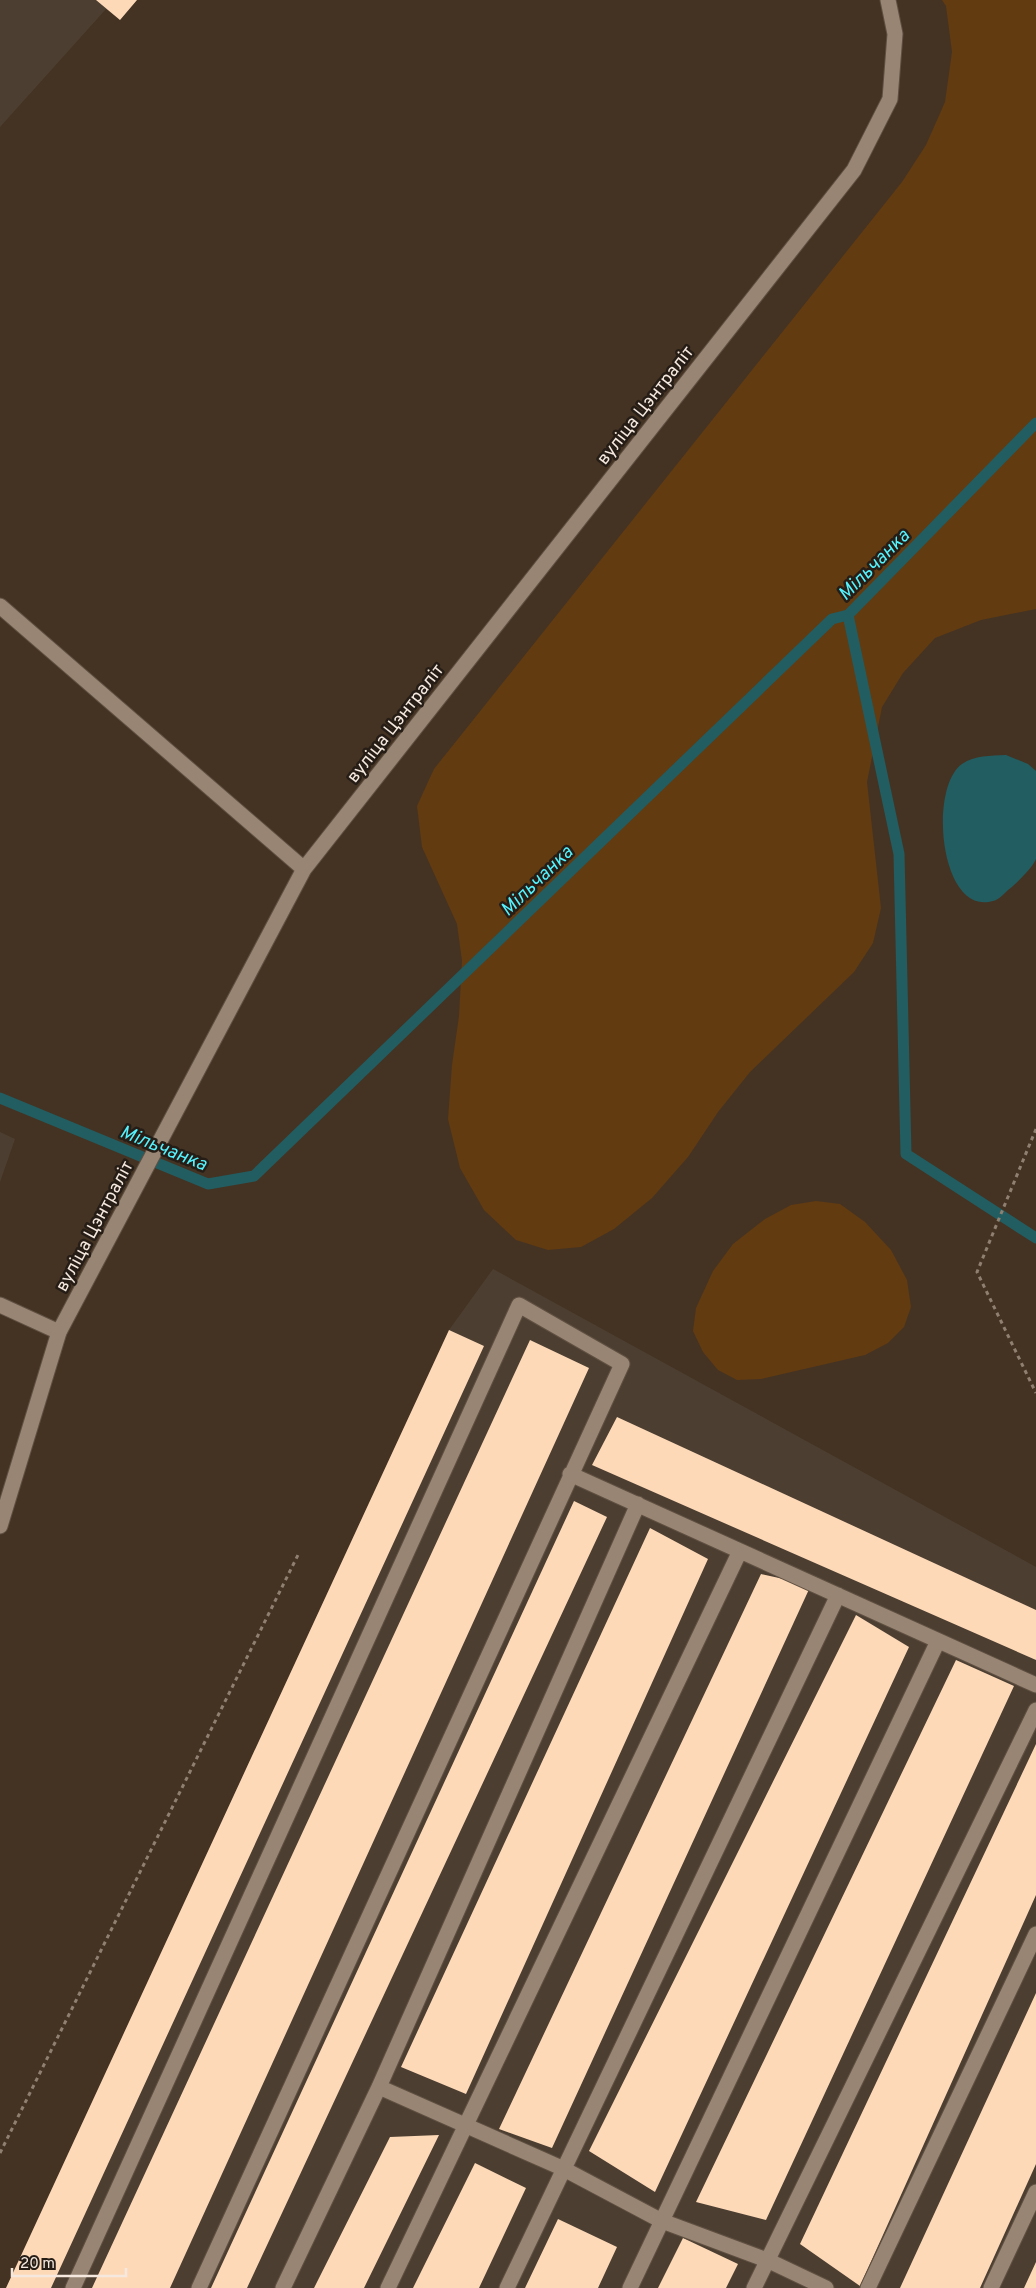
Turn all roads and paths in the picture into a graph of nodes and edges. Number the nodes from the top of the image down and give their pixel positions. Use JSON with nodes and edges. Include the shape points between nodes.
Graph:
{"nodes":[{"id":1,"x":888,"y":0,"type":"edge"},
{"id":2,"x":0,"y":606,"type":"edge"},
{"id":3,"x":304,"y":869,"type":"junction"},
{"id":4,"x":1036,"y":1129,"type":"edge"},
{"id":5,"x":0,"y":1305,"type":"edge"},
{"id":6,"x":59,"y":1332,"type":"junction"},
{"id":7,"x":1036,"y":1393,"type":"edge"},
{"id":8,"x":570,"y":1474,"type":"junction"},
{"id":9,"x":638,"y":1504,"type":"junction"},
{"id":10,"x":0,"y":1526,"type":"edge"},
{"id":11,"x":740,"y":1550,"type":"junction"},
{"id":12,"x":298,"y":1555,"type":"dead end"},
{"id":13,"x":838,"y":1595,"type":"junction"},
{"id":14,"x":938,"y":1641,"type":"junction"},
{"id":15,"x":1036,"y":1685,"type":"edge"},
{"id":16,"x":1036,"y":1710,"type":"edge"},
{"id":17,"x":1036,"y":1934,"type":"edge"},
{"id":18,"x":379,"y":2087,"type":"junction"},
{"id":19,"x":465,"y":2126,"type":"junction"},
{"id":20,"x":0,"y":2153,"type":"edge"},
{"id":21,"x":564,"y":2169,"type":"junction"},
{"id":22,"x":1036,"y":2192,"type":"edge"},
{"id":23,"x":662,"y":2221,"type":"junction"},
{"id":24,"x":767,"y":2260,"type":"junction"},
{"id":25,"x":73,"y":2288,"type":"edge"},
{"id":26,"x":198,"y":2288,"type":"edge"},
{"id":27,"x":283,"y":2288,"type":"edge"},
{"id":28,"x":388,"y":2288,"type":"edge"},
{"id":29,"x":507,"y":2288,"type":"edge"},
{"id":30,"x":630,"y":2288,"type":"edge"},
{"id":31,"x":754,"y":2288,"type":"edge"},
{"id":32,"x":826,"y":2288,"type":"edge"},
{"id":33,"x":868,"y":2288,"type":"edge"},
{"id":34,"x":991,"y":2288,"type":"edge"}],
"edges":[{"from":1,"to":3,"type":"street","name":"вуліца Цэнтраліт","via":[[895,34],[890,99],[854,170]]},
{"from":2,"to":3,"type":"street"},
{"from":3,"to":6,"type":"street","name":"вуліца Цэнтраліт"},
{"from":4,"to":7,"type":"path","via":[[977,1272]]},
{"from":5,"to":6,"type":"street"},
{"from":6,"to":10,"type":"street","name":"вуліца Цэнтраліт"},
{"from":8,"to":9,"type":"street"},
{"from":8,"to":25,"type":"street","via":[[622,1364],[519,1305]]},
{"from":8,"to":26,"type":"street"},
{"from":9,"to":11,"type":"street"},
{"from":9,"to":18,"type":"street"},
{"from":11,"to":13,"type":"street"},
{"from":11,"to":19,"type":"street"},
{"from":12,"to":20,"type":"path"},
{"from":13,"to":14,"type":"street"},
{"from":13,"to":21,"type":"street"},
{"from":14,"to":15,"type":"street"},
{"from":14,"to":23,"type":"street"},
{"from":16,"to":24,"type":"street"},
{"from":17,"to":33,"type":"street"},
{"from":18,"to":19,"type":"street"},
{"from":18,"to":27,"type":"street"},
{"from":19,"to":21,"type":"street"},
{"from":19,"to":28,"type":"street"},
{"from":21,"to":23,"type":"street"},
{"from":21,"to":29,"type":"street"},
{"from":22,"to":34,"type":"street"},
{"from":23,"to":24,"type":"street"},
{"from":23,"to":30,"type":"street"},
{"from":24,"to":31,"type":"street"},
{"from":24,"to":32,"type":"street"}]}
